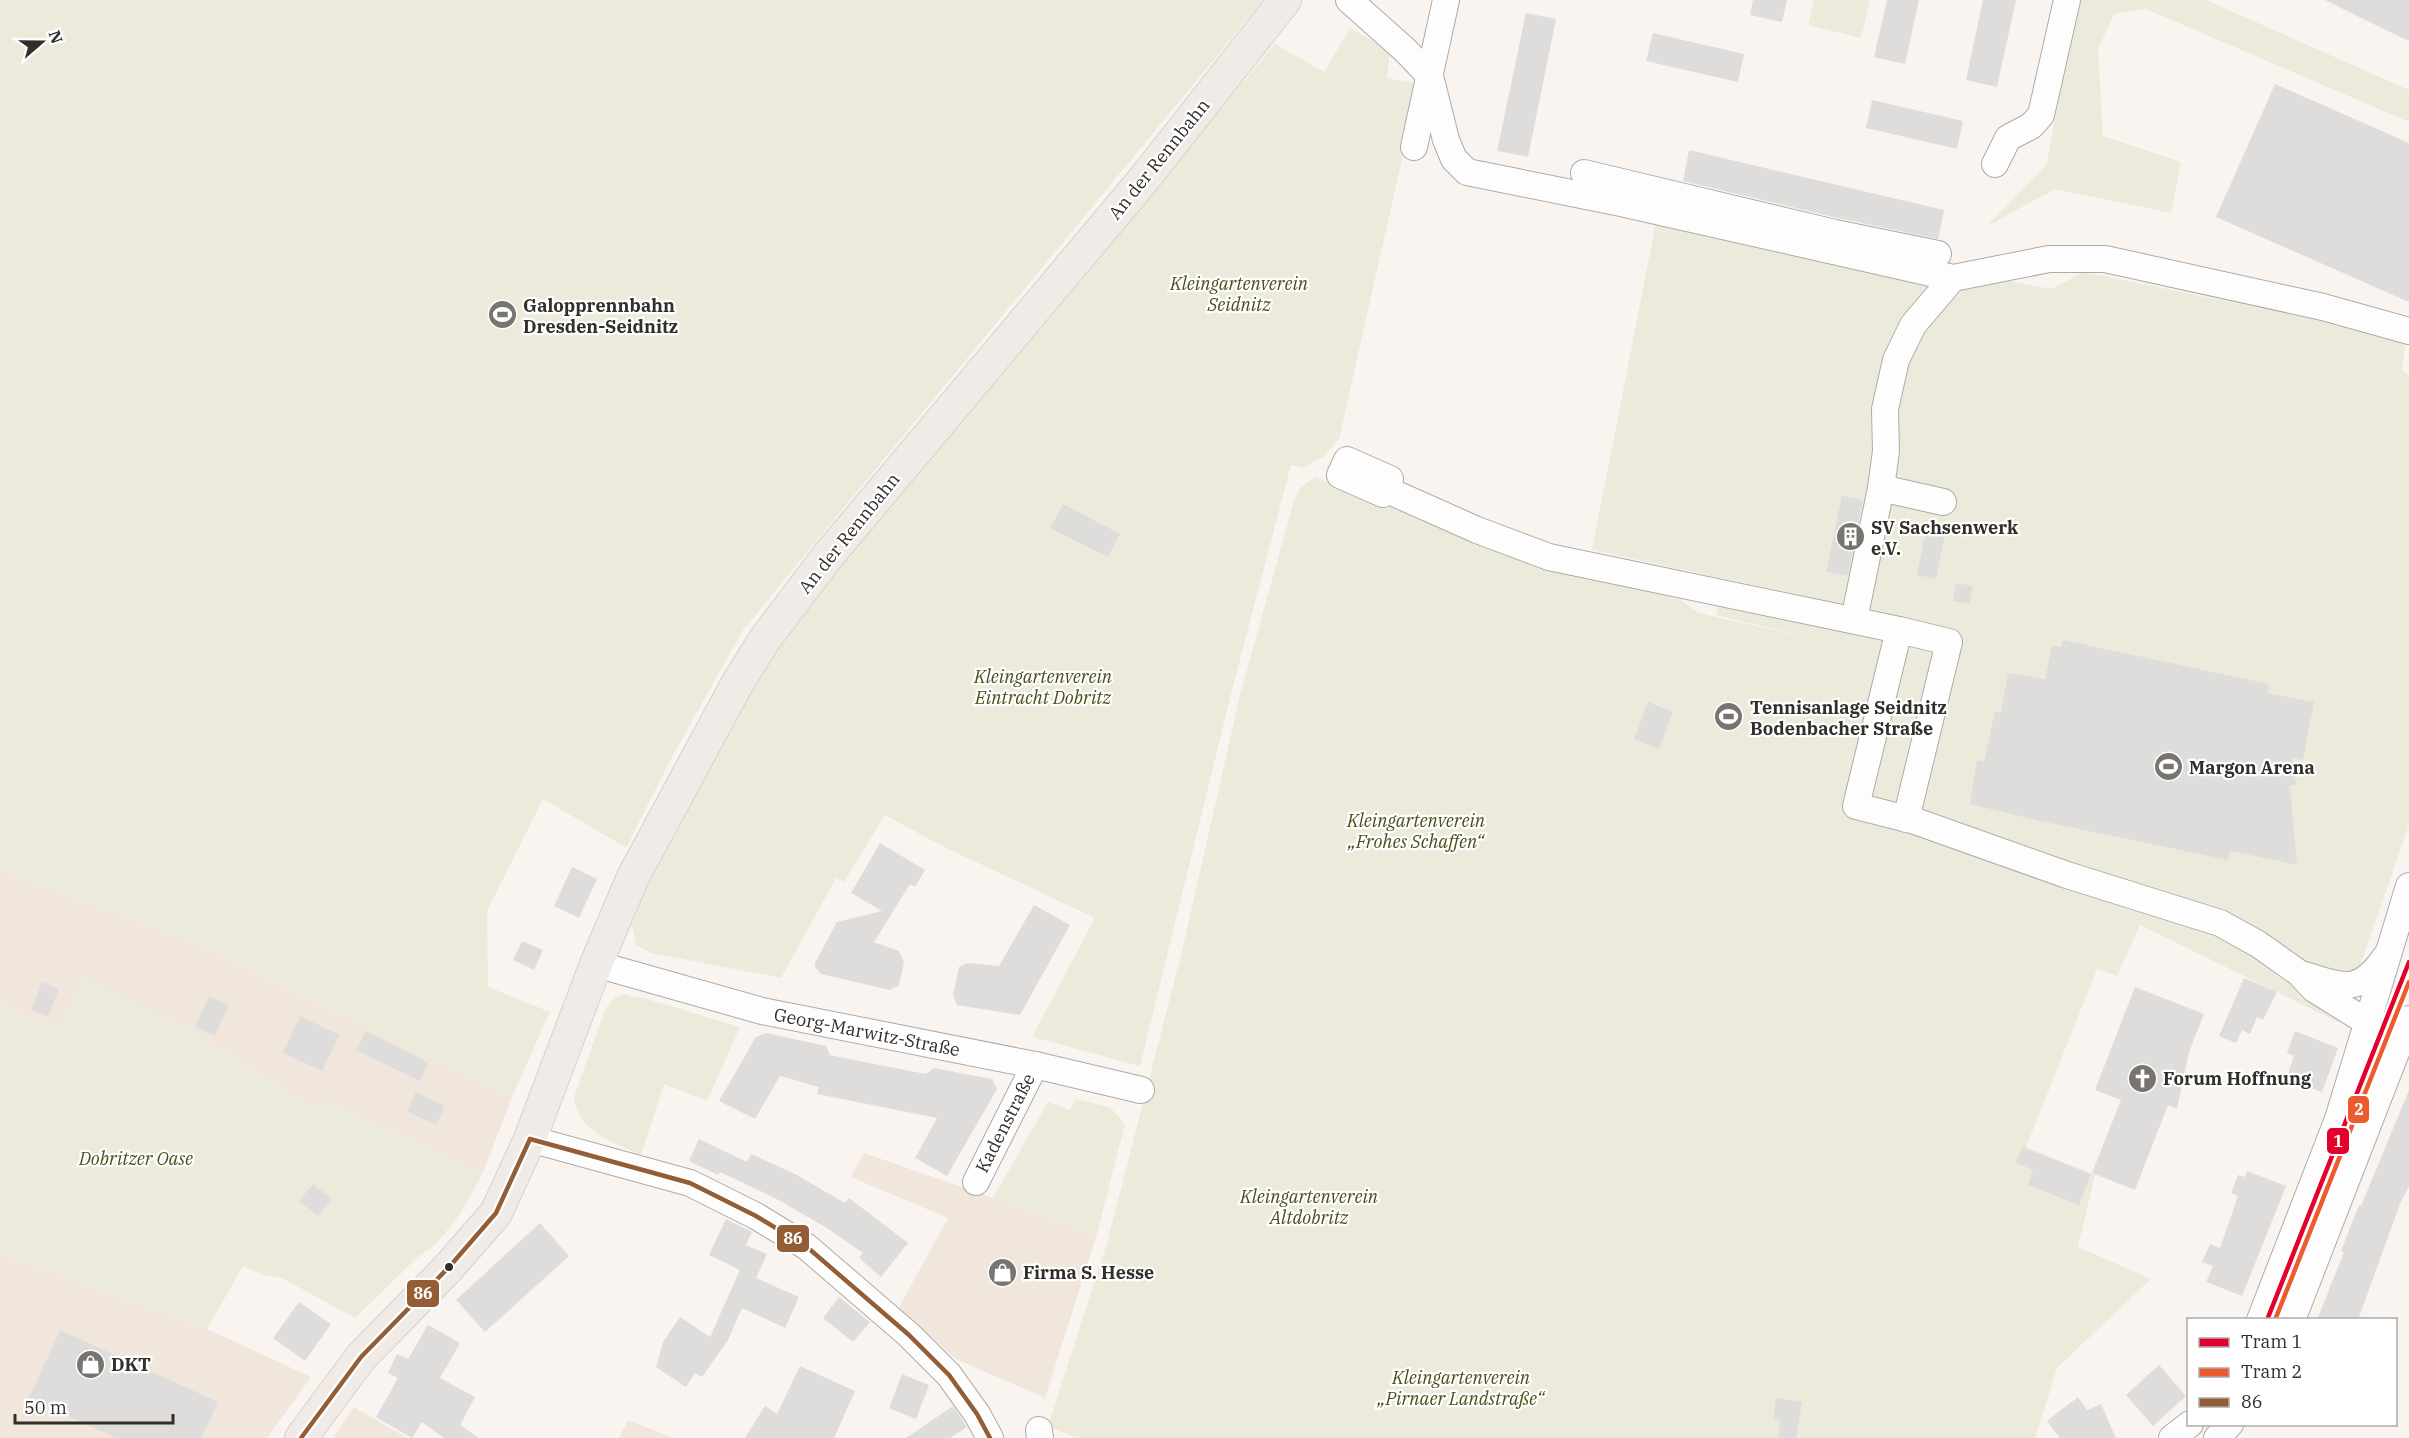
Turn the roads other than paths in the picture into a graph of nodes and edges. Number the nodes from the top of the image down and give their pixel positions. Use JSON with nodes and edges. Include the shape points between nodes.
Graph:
{"nodes":[{"id":1,"x":1285,"y":0,"type":"edge"},
{"id":2,"x":1349,"y":0,"type":"edge"},
{"id":3,"x":1446,"y":0,"type":"edge"},
{"id":4,"x":2067,"y":0,"type":"edge"},
{"id":5,"x":1430,"y":76,"type":"junction"},
{"id":6,"x":1414,"y":147,"type":"dead end"},
{"id":7,"x":1995,"y":164,"type":"dead end"},
{"id":8,"x":1584,"y":173,"type":"dead end"},
{"id":9,"x":1938,"y":254,"type":"dead end"},
{"id":10,"x":1953,"y":278,"type":"junction"},
{"id":11,"x":2409,"y":331,"type":"edge"},
{"id":12,"x":1881,"y":488,"type":"junction"},
{"id":13,"x":1385,"y":489,"type":"dead end"},
{"id":14,"x":1943,"y":502,"type":"dead end"},
{"id":15,"x":1854,"y":620,"type":"junction"},
{"id":16,"x":1899,"y":630,"type":"junction"},
{"id":17,"x":1906,"y":819,"type":"junction"},
{"id":18,"x":2409,"y":886,"type":"edge"},
{"id":19,"x":2386,"y":956,"type":"junction"},
{"id":20,"x":596,"y":964,"type":"junction"},
{"id":21,"x":2299,"y":973,"type":"junction"},
{"id":22,"x":2371,"y":1012,"type":"junction"},
{"id":23,"x":2409,"y":1019,"type":"edge"},
{"id":24,"x":1035,"y":1065,"type":"junction"},
{"id":25,"x":1141,"y":1090,"type":"dead end"},
{"id":26,"x":530,"y":1139,"type":"junction"},
{"id":27,"x":976,"y":1182,"type":"dead end"},
{"id":28,"x":2261,"y":1318,"type":"edge"},
{"id":29,"x":2293,"y":1318,"type":"edge"},
{"id":30,"x":2189,"y":1426,"type":"edge"},
{"id":31,"x":2229,"y":1426,"type":"edge"},
{"id":32,"x":988,"y":1434,"type":"edge"},
{"id":33,"x":301,"y":1438,"type":"edge"},
{"id":34,"x":2172,"y":1438,"type":"edge"},
{"id":35,"x":2217,"y":1438,"type":"edge"}],
"edges":[{"from":1,"to":20,"type":"main road","name":"An der Rennbahn","via":[[1121,206],[827,557],[765,639],[633,877]]},
{"from":2,"to":5,"type":"street"},
{"from":3,"to":5,"type":"street"},
{"from":4,"to":7,"type":"street","via":[[2041,116],[2008,138]]},
{"from":5,"to":6,"type":"street"},
{"from":5,"to":10,"type":"street","via":[[1446,140],[1454,159],[1467,172]]},
{"from":8,"to":9,"type":"street"},
{"from":10,"to":11,"type":"street","via":[[2049,259],[2105,259],[2323,307]]},
{"from":10,"to":12,"type":"street","via":[[1914,325],[1896,360],[1885,409],[1886,451]]},
{"from":12,"to":14,"type":"street"},
{"from":12,"to":15,"type":"street"},
{"from":13,"to":15,"type":"street","via":[[1476,530],[1549,557]]},
{"from":15,"to":16,"type":"street"},
{"from":16,"to":17,"type":"street","via":[[1856,806]]},
{"from":16,"to":17,"type":"street","via":[[1949,642]]},
{"from":17,"to":21,"type":"street","via":[[2220,923]]},
{"from":18,"to":19,"type":"street"},
{"from":19,"to":21,"type":"street","via":[[2366,980],[2346,986]]},
{"from":19,"to":22,"type":"street"},
{"from":20,"to":24,"type":"street","name":"Georg-Marwitz-Straße","via":[[762,1011]]},
{"from":20,"to":26,"type":"main road","name":"An der Rennbahn"},
{"from":21,"to":22,"type":"street","via":[[2314,989]]},
{"from":22,"to":28,"type":"street","via":[[2338,1119]]},
{"from":23,"to":29,"type":"street"},
{"from":24,"to":25,"type":"street","name":"Georg-Marwitz-Straße"},
{"from":24,"to":27,"type":"street","name":"Kadenstraße"},
{"from":26,"to":32,"type":"street","via":[[690,1183],[807,1247],[949,1375]]},
{"from":26,"to":33,"type":"main road","name":"An der Rennbahn","via":[[496,1213],[361,1357]]},
{"from":30,"to":34,"type":"street"},
{"from":31,"to":35,"type":"street"}]}
